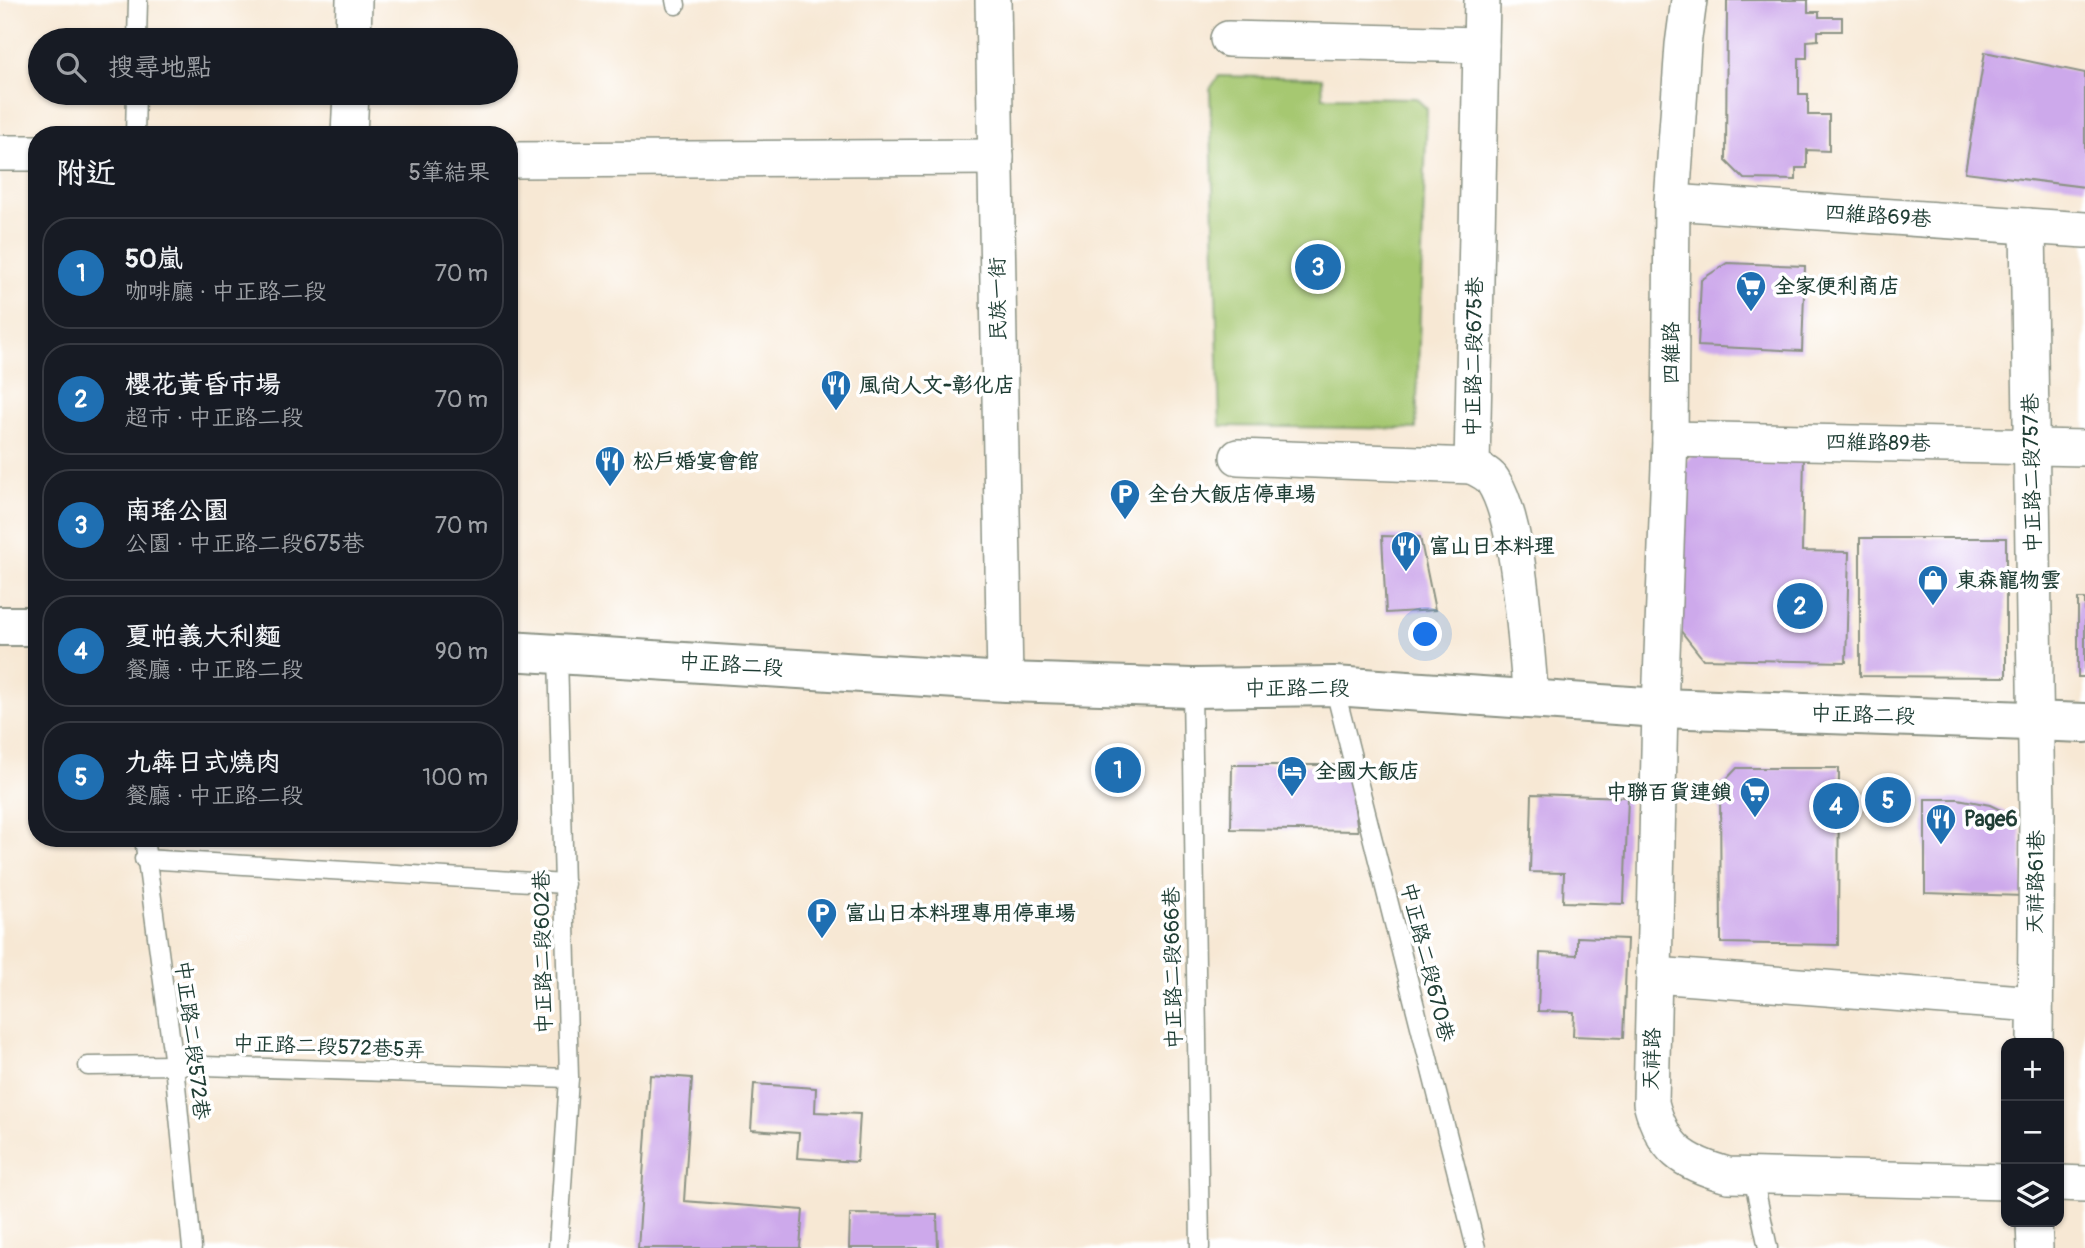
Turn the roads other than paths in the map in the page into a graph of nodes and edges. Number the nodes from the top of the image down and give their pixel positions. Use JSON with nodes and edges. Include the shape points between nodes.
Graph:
{"nodes":[{"id":1,"x":138,"y":0,"type":"edge"},
{"id":2,"x":354,"y":0,"type":"edge"},
{"id":3,"x":993,"y":0,"type":"edge"},
{"id":4,"x":1482,"y":0,"type":"edge"},
{"id":5,"x":1689,"y":0,"type":"edge"},
{"id":6,"x":137,"y":28,"type":"edge"},
{"id":7,"x":353,"y":28,"type":"edge"},
{"id":8,"x":1228,"y":39,"type":"dead end"},
{"id":9,"x":1481,"y":45,"type":"junction"},
{"id":10,"x":136,"y":105,"type":"edge"},
{"id":11,"x":350,"y":105,"type":"edge"},
{"id":12,"x":135,"y":126,"type":"edge"},
{"id":13,"x":349,"y":126,"type":"edge"},
{"id":14,"x":0,"y":153,"type":"edge"},
{"id":15,"x":28,"y":153,"type":"edge"},
{"id":16,"x":996,"y":158,"type":"junction"},
{"id":17,"x":518,"y":160,"type":"edge"},
{"id":18,"x":1672,"y":202,"type":"junction"},
{"id":19,"x":2028,"y":226,"type":"junction"},
{"id":20,"x":2085,"y":230,"type":"edge"},
{"id":21,"x":1670,"y":439,"type":"junction"},
{"id":22,"x":2032,"y":446,"type":"junction"},
{"id":23,"x":2085,"y":448,"type":"edge"},
{"id":24,"x":1238,"y":457,"type":"dead end"},
{"id":25,"x":1472,"y":466,"type":"junction"},
{"id":26,"x":0,"y":626,"type":"edge"},
{"id":27,"x":28,"y":626,"type":"edge"},
{"id":28,"x":518,"y":652,"type":"edge"},
{"id":29,"x":558,"y":654,"type":"junction"},
{"id":30,"x":1005,"y":682,"type":"junction"},
{"id":31,"x":1334,"y":686,"type":"junction"},
{"id":32,"x":1192,"y":688,"type":"junction"},
{"id":33,"x":1531,"y":698,"type":"junction"},
{"id":34,"x":1660,"y":708,"type":"junction"},
{"id":35,"x":2036,"y":721,"type":"junction"},
{"id":36,"x":2085,"y":723,"type":"edge"},
{"id":37,"x":144,"y":847,"type":"edge"},
{"id":38,"x":144,"y":859,"type":"junction"},
{"id":39,"x":565,"y":884,"type":"junction"},
{"id":40,"x":1655,"y":975,"type":"junction"},
{"id":41,"x":2035,"y":1004,"type":"junction"},
{"id":42,"x":2035,"y":1038,"type":"edge"},
{"id":43,"x":174,"y":1065,"type":"junction"},
{"id":44,"x":88,"y":1066,"type":"dead end"},
{"id":45,"x":569,"y":1078,"type":"junction"},
{"id":46,"x":1753,"y":1177,"type":"junction"},
{"id":47,"x":2001,"y":1182,"type":"edge"},
{"id":48,"x":2064,"y":1183,"type":"edge"},
{"id":49,"x":2085,"y":1184,"type":"edge"},
{"id":50,"x":2034,"y":1227,"type":"edge"},
{"id":51,"x":192,"y":1248,"type":"edge"},
{"id":52,"x":558,"y":1248,"type":"edge"},
{"id":53,"x":1200,"y":1248,"type":"edge"},
{"id":54,"x":1476,"y":1248,"type":"edge"},
{"id":55,"x":1768,"y":1248,"type":"edge"},
{"id":56,"x":2035,"y":1248,"type":"edge"}],
"edges":[{"from":1,"to":6,"type":"lane"},
{"from":2,"to":7,"type":"street"},
{"from":3,"to":16,"type":"street","name":"民族一街"},
{"from":4,"to":9,"type":"street","name":"中正路二段675巷"},
{"from":5,"to":18,"type":"street","name":"四維路"},
{"from":8,"to":9,"type":"street"},
{"from":9,"to":25,"type":"street","name":"中正路二段675巷"},
{"from":10,"to":12,"type":"lane"},
{"from":11,"to":13,"type":"street"},
{"from":14,"to":15,"type":"street"},
{"from":16,"to":17,"type":"street"},
{"from":16,"to":30,"type":"street","name":"民族一街"},
{"from":18,"to":19,"type":"street","name":"四維路69巷"},
{"from":18,"to":21,"type":"street","name":"四維路"},
{"from":19,"to":20,"type":"street","name":"四維路69巷"},
{"from":19,"to":22,"type":"street","name":"中正路二段757巷"},
{"from":21,"to":22,"type":"street","name":"四維路89巷"},
{"from":21,"to":34,"type":"street","name":"四維路"},
{"from":22,"to":23,"type":"street","name":"四維路89巷"},
{"from":22,"to":35,"type":"street","name":"中正路二段757巷"},
{"from":24,"to":25,"type":"street"},
{"from":25,"to":33,"type":"street","name":"中正路二段675巷","via":[[1492,478],[1505,503]]},
{"from":26,"to":27,"type":"street"},
{"from":28,"to":29,"type":"street","name":"中正路二段"},
{"from":29,"to":30,"type":"street","name":"中正路二段"},
{"from":29,"to":39,"type":"lane","name":"中正路二段602巷"},
{"from":30,"to":32,"type":"street","name":"中正路二段"},
{"from":31,"to":32,"type":"street","name":"中正路二段"},
{"from":31,"to":33,"type":"street","name":"中正路二段"},
{"from":31,"to":54,"type":"lane","name":"中正路二段670巷"},
{"from":32,"to":53,"type":"lane","name":"中正路二段666巷"},
{"from":33,"to":34,"type":"street","name":"中正路二段"},
{"from":34,"to":35,"type":"street","name":"中正路二段"},
{"from":34,"to":40,"type":"street","name":"天祥路"},
{"from":35,"to":36,"type":"street","name":"中正路二段"},
{"from":35,"to":41,"type":"street","name":"天祥路61巷"},
{"from":37,"to":38,"type":"lane","name":"中正路二段572巷"},
{"from":38,"to":39,"type":"lane"},
{"from":38,"to":43,"type":"lane","name":"中正路二段572巷"},
{"from":39,"to":45,"type":"lane","name":"中正路二段602巷"},
{"from":40,"to":41,"type":"street"},
{"from":40,"to":46,"type":"street","name":"天祥路","via":[[1651,1103],[1659,1132],[1676,1151],[1702,1168]]},
{"from":41,"to":42,"type":"street","name":"天祥路61巷"},
{"from":43,"to":44,"type":"lane","name":"中正路二段572巷5弄"},
{"from":43,"to":45,"type":"lane","name":"中正路二段572巷5弄"},
{"from":43,"to":51,"type":"lane","name":"中正路二段572巷"},
{"from":45,"to":52,"type":"lane","name":"中正路二段602巷"},
{"from":46,"to":47,"type":"street","name":"天祥路"},
{"from":46,"to":55,"type":"lane"},
{"from":48,"to":49,"type":"street"},
{"from":50,"to":56,"type":"street"}]}
